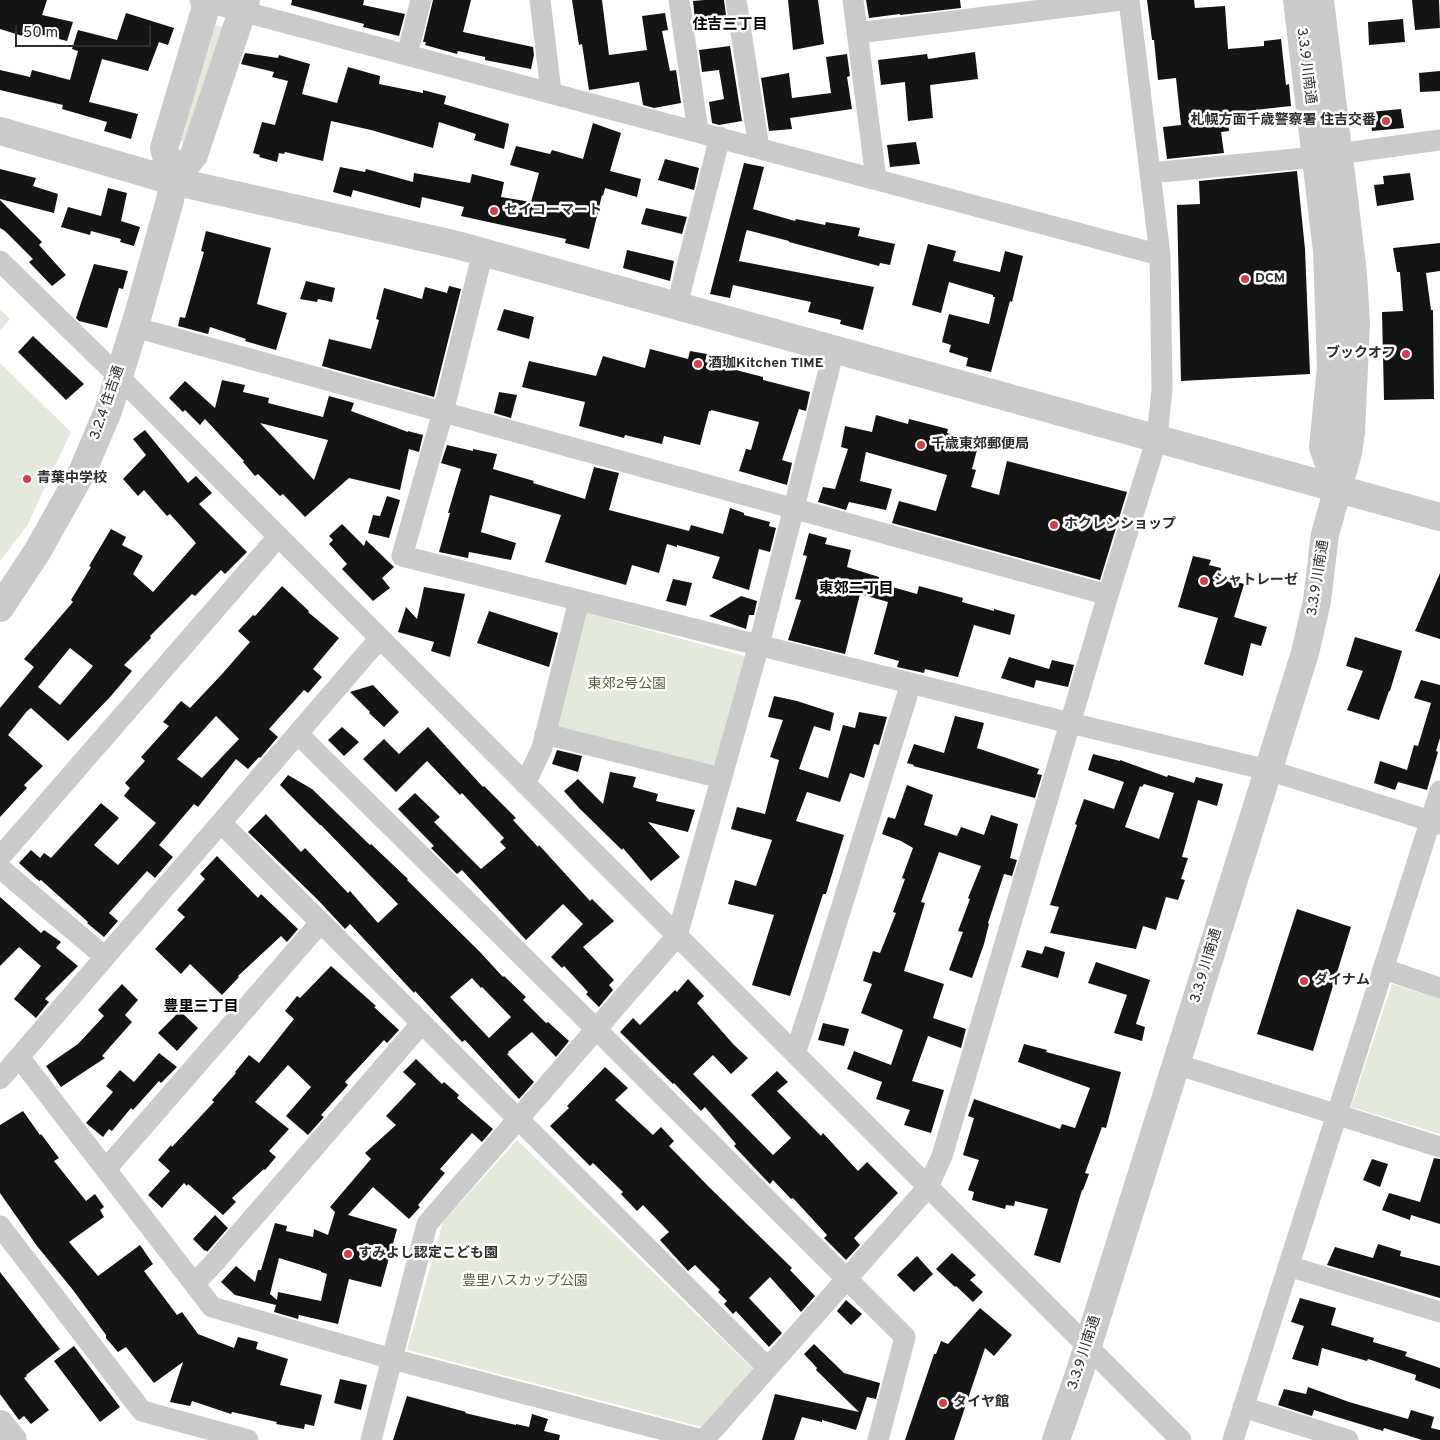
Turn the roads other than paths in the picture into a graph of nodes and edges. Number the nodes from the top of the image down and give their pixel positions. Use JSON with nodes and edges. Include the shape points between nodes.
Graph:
{"nodes":[{"id":1,"x":421,"y":0,"type":"edge"},
{"id":2,"x":540,"y":0,"type":"edge"},
{"id":3,"x":679,"y":0,"type":"edge"},
{"id":4,"x":736,"y":0,"type":"edge"},
{"id":5,"x":853,"y":0,"type":"edge"},
{"id":6,"x":1122,"y":0,"type":"edge"},
{"id":7,"x":1129,"y":0,"type":"edge"},
{"id":8,"x":1297,"y":0,"type":"edge"},
{"id":9,"x":1320,"y":0,"type":"edge"},
{"id":10,"x":205,"y":1,"type":"edge"},
{"id":11,"x":244,"y":6,"type":"edge"},
{"id":12,"x":993,"y":8,"type":"edge"},
{"id":13,"x":857,"y":33,"type":"junction"},
{"id":14,"x":407,"y":55,"type":"junction"},
{"id":15,"x":551,"y":92,"type":"junction"},
{"id":16,"x":0,"y":131,"type":"edge"},
{"id":17,"x":698,"y":131,"type":"junction"},
{"id":18,"x":720,"y":137,"type":"junction"},
{"id":19,"x":1440,"y":140,"type":"edge"},
{"id":20,"x":759,"y":148,"type":"junction"},
{"id":21,"x":1328,"y":156,"type":"junction"},
{"id":22,"x":1150,"y":173,"type":"junction"},
{"id":23,"x":876,"y":179,"type":"junction"},
{"id":24,"x":173,"y":181,"type":"junction"},
{"id":25,"x":484,"y":252,"type":"junction"},
{"id":26,"x":1160,"y":255,"type":"junction"},
{"id":27,"x":0,"y":261,"type":"edge"},
{"id":28,"x":677,"y":305,"type":"junction"},
{"id":29,"x":134,"y":327,"type":"junction"},
{"id":30,"x":834,"y":350,"type":"junction"},
{"id":31,"x":118,"y":376,"type":"junction"},
{"id":32,"x":443,"y":412,"type":"junction"},
{"id":33,"x":1157,"y":438,"type":"junction"},
{"id":34,"x":1337,"y":488,"type":"junction"},
{"id":35,"x":793,"y":508,"type":"junction"},
{"id":36,"x":1440,"y":518,"type":"edge"},
{"id":37,"x":278,"y":537,"type":"junction"},
{"id":38,"x":1108,"y":595,"type":"junction"},
{"id":39,"x":579,"y":600,"type":"junction"},
{"id":40,"x":0,"y":608,"type":"edge"},
{"id":41,"x":380,"y":638,"type":"junction"},
{"id":42,"x":759,"y":645,"type":"junction"},
{"id":43,"x":911,"y":683,"type":"junction"},
{"id":44,"x":1070,"y":723,"type":"junction"},
{"id":45,"x":298,"y":734,"type":"junction"},
{"id":46,"x":545,"y":734,"type":"junction"},
{"id":47,"x":1268,"y":770,"type":"junction"},
{"id":48,"x":721,"y":778,"type":"junction"},
{"id":49,"x":525,"y":784,"type":"junction"},
{"id":50,"x":1440,"y":791,"type":"edge"},
{"id":51,"x":1435,"y":822,"type":"edge"},
{"id":52,"x":221,"y":823,"type":"junction"},
{"id":53,"x":0,"y":857,"type":"edge"},
{"id":54,"x":0,"y":868,"type":"edge"},
{"id":55,"x":320,"y":922,"type":"junction"},
{"id":56,"x":677,"y":936,"type":"junction"},
{"id":57,"x":105,"y":957,"type":"junction"},
{"id":58,"x":1384,"y":969,"type":"junction"},
{"id":59,"x":1440,"y":988,"type":"edge"},
{"id":60,"x":422,"y":1023,"type":"junction"},
{"id":61,"x":596,"y":1028,"type":"junction"},
{"id":62,"x":795,"y":1054,"type":"junction"},
{"id":63,"x":19,"y":1057,"type":"junction"},
{"id":64,"x":1176,"y":1064,"type":"junction"},
{"id":65,"x":0,"y":1079,"type":"edge"},
{"id":66,"x":1337,"y":1114,"type":"junction"},
{"id":67,"x":518,"y":1119,"type":"junction"},
{"id":68,"x":1440,"y":1148,"type":"edge"},
{"id":69,"x":106,"y":1169,"type":"junction"},
{"id":70,"x":928,"y":1187,"type":"junction"},
{"id":71,"x":0,"y":1226,"type":"edge"},
{"id":72,"x":1288,"y":1266,"type":"junction"},
{"id":73,"x":846,"y":1279,"type":"junction"},
{"id":74,"x":194,"y":1284,"type":"junction"},
{"id":75,"x":1440,"y":1312,"type":"edge"},
{"id":76,"x":1087,"y":1346,"type":"junction"},
{"id":77,"x":392,"y":1359,"type":"junction"},
{"id":78,"x":768,"y":1368,"type":"junction"},
{"id":79,"x":1243,"y":1407,"type":"junction"},
{"id":80,"x":0,"y":1424,"type":"edge"},
{"id":81,"x":12,"y":1440,"type":"edge"},
{"id":82,"x":248,"y":1440,"type":"edge"},
{"id":83,"x":371,"y":1440,"type":"edge"},
{"id":84,"x":703,"y":1440,"type":"edge"},
{"id":85,"x":878,"y":1440,"type":"edge"},
{"id":86,"x":1056,"y":1440,"type":"edge"},
{"id":87,"x":1181,"y":1440,"type":"edge"},
{"id":88,"x":1233,"y":1440,"type":"edge"},
{"id":89,"x":1348,"y":1440,"type":"edge"}],
"edges":[{"from":1,"to":14,"type":"street"},
{"from":2,"to":15,"type":"street"},
{"from":3,"to":17,"type":"street"},
{"from":4,"to":20,"type":"street"},
{"from":5,"to":13,"type":"street"},
{"from":6,"to":12,"type":"street"},
{"from":7,"to":22,"type":"street"},
{"from":8,"to":21,"type":"street","name":"3.3.9 川南通"},
{"from":9,"to":21,"type":"street","name":"3.3.9 川南通"},
{"from":10,"to":11,"type":"street"},
{"from":10,"to":24,"type":"street","name":"3.2.4 住吉通","via":[[164,148]]},
{"from":11,"to":14,"type":"street"},
{"from":11,"to":24,"type":"street","name":"3.2.4 住吉通","via":[[194,155]]},
{"from":12,"to":13,"type":"street"},
{"from":13,"to":23,"type":"street"},
{"from":14,"to":15,"type":"street"},
{"from":15,"to":17,"type":"street"},
{"from":16,"to":24,"type":"street"},
{"from":17,"to":18,"type":"street"},
{"from":18,"to":20,"type":"street"},
{"from":18,"to":28,"type":"street"},
{"from":19,"to":21,"type":"street"},
{"from":20,"to":23,"type":"street"},
{"from":21,"to":22,"type":"street"},
{"from":21,"to":34,"type":"street","name":"3.3.9 川南通","via":[[1331,357],[1323,447]]},
{"from":22,"to":26,"type":"street"},
{"from":23,"to":26,"type":"street"},
{"from":24,"to":25,"type":"street"},
{"from":24,"to":29,"type":"street","name":"3.2.4 住吉通"},
{"from":25,"to":28,"type":"street"},
{"from":25,"to":32,"type":"street"},
{"from":26,"to":33,"type":"street","via":[[1162,389]]},
{"from":27,"to":31,"type":"street"},
{"from":28,"to":30,"type":"street"},
{"from":29,"to":31,"type":"street","name":"3.2.4 住吉通"},
{"from":29,"to":32,"type":"street"},
{"from":30,"to":33,"type":"street"},
{"from":30,"to":35,"type":"street"},
{"from":31,"to":37,"type":"street"},
{"from":31,"to":40,"type":"street","name":"3.2.4 住吉通","via":[[84,470]]},
{"from":32,"to":35,"type":"street"},
{"from":32,"to":39,"type":"street","via":[[402,556]]},
{"from":33,"to":34,"type":"street"},
{"from":33,"to":38,"type":"street"},
{"from":34,"to":36,"type":"street"},
{"from":34,"to":47,"type":"street","name":"3.3.9 川南通","via":[[1325,534],[1317,601],[1305,653]]},
{"from":35,"to":38,"type":"street"},
{"from":35,"to":42,"type":"street"},
{"from":37,"to":41,"type":"street"},
{"from":37,"to":53,"type":"street"},
{"from":38,"to":44,"type":"street"},
{"from":39,"to":42,"type":"street"},
{"from":39,"to":46,"type":"street"},
{"from":41,"to":45,"type":"street"},
{"from":41,"to":49,"type":"street"},
{"from":42,"to":43,"type":"street"},
{"from":42,"to":48,"type":"street"},
{"from":43,"to":44,"type":"street"},
{"from":43,"to":62,"type":"street"},
{"from":44,"to":47,"type":"street"},
{"from":44,"to":70,"type":"street","via":[[942,1156]]},
{"from":45,"to":52,"type":"street"},
{"from":45,"to":61,"type":"street"},
{"from":46,"to":48,"type":"street"},
{"from":46,"to":49,"type":"street"},
{"from":47,"to":51,"type":"street"},
{"from":47,"to":64,"type":"street","name":"3.3.9 川南通"},
{"from":48,"to":56,"type":"street"},
{"from":49,"to":56,"type":"street"},
{"from":50,"to":51,"type":"street"},
{"from":51,"to":58,"type":"street"},
{"from":52,"to":55,"type":"street"},
{"from":52,"to":57,"type":"street"},
{"from":54,"to":57,"type":"street"},
{"from":55,"to":60,"type":"street"},
{"from":55,"to":69,"type":"street"},
{"from":56,"to":61,"type":"street"},
{"from":56,"to":62,"type":"street"},
{"from":57,"to":63,"type":"street"},
{"from":58,"to":59,"type":"street"},
{"from":58,"to":66,"type":"street"},
{"from":60,"to":67,"type":"street"},
{"from":60,"to":74,"type":"street"},
{"from":61,"to":67,"type":"street"},
{"from":61,"to":73,"type":"street"},
{"from":62,"to":70,"type":"street"},
{"from":63,"to":65,"type":"street"},
{"from":63,"to":69,"type":"street"},
{"from":64,"to":66,"type":"street"},
{"from":64,"to":76,"type":"street","name":"3.3.9 川南通"},
{"from":66,"to":68,"type":"street"},
{"from":66,"to":72,"type":"street"},
{"from":67,"to":77,"type":"street","via":[[427,1224]]},
{"from":67,"to":78,"type":"street"},
{"from":69,"to":74,"type":"street"},
{"from":70,"to":73,"type":"street"},
{"from":70,"to":76,"type":"street"},
{"from":71,"to":82,"type":"street","via":[[142,1411]]},
{"from":72,"to":75,"type":"street"},
{"from":72,"to":79,"type":"street"},
{"from":73,"to":78,"type":"street"},
{"from":73,"to":85,"type":"street","via":[[905,1337]]},
{"from":74,"to":77,"type":"street","via":[[212,1306]]},
{"from":76,"to":86,"type":"street","name":"3.3.9 川南通"},
{"from":76,"to":87,"type":"street"},
{"from":77,"to":83,"type":"street"},
{"from":77,"to":84,"type":"street"},
{"from":78,"to":84,"type":"street"},
{"from":79,"to":88,"type":"street"},
{"from":79,"to":89,"type":"street"},
{"from":80,"to":81,"type":"street"}]}
